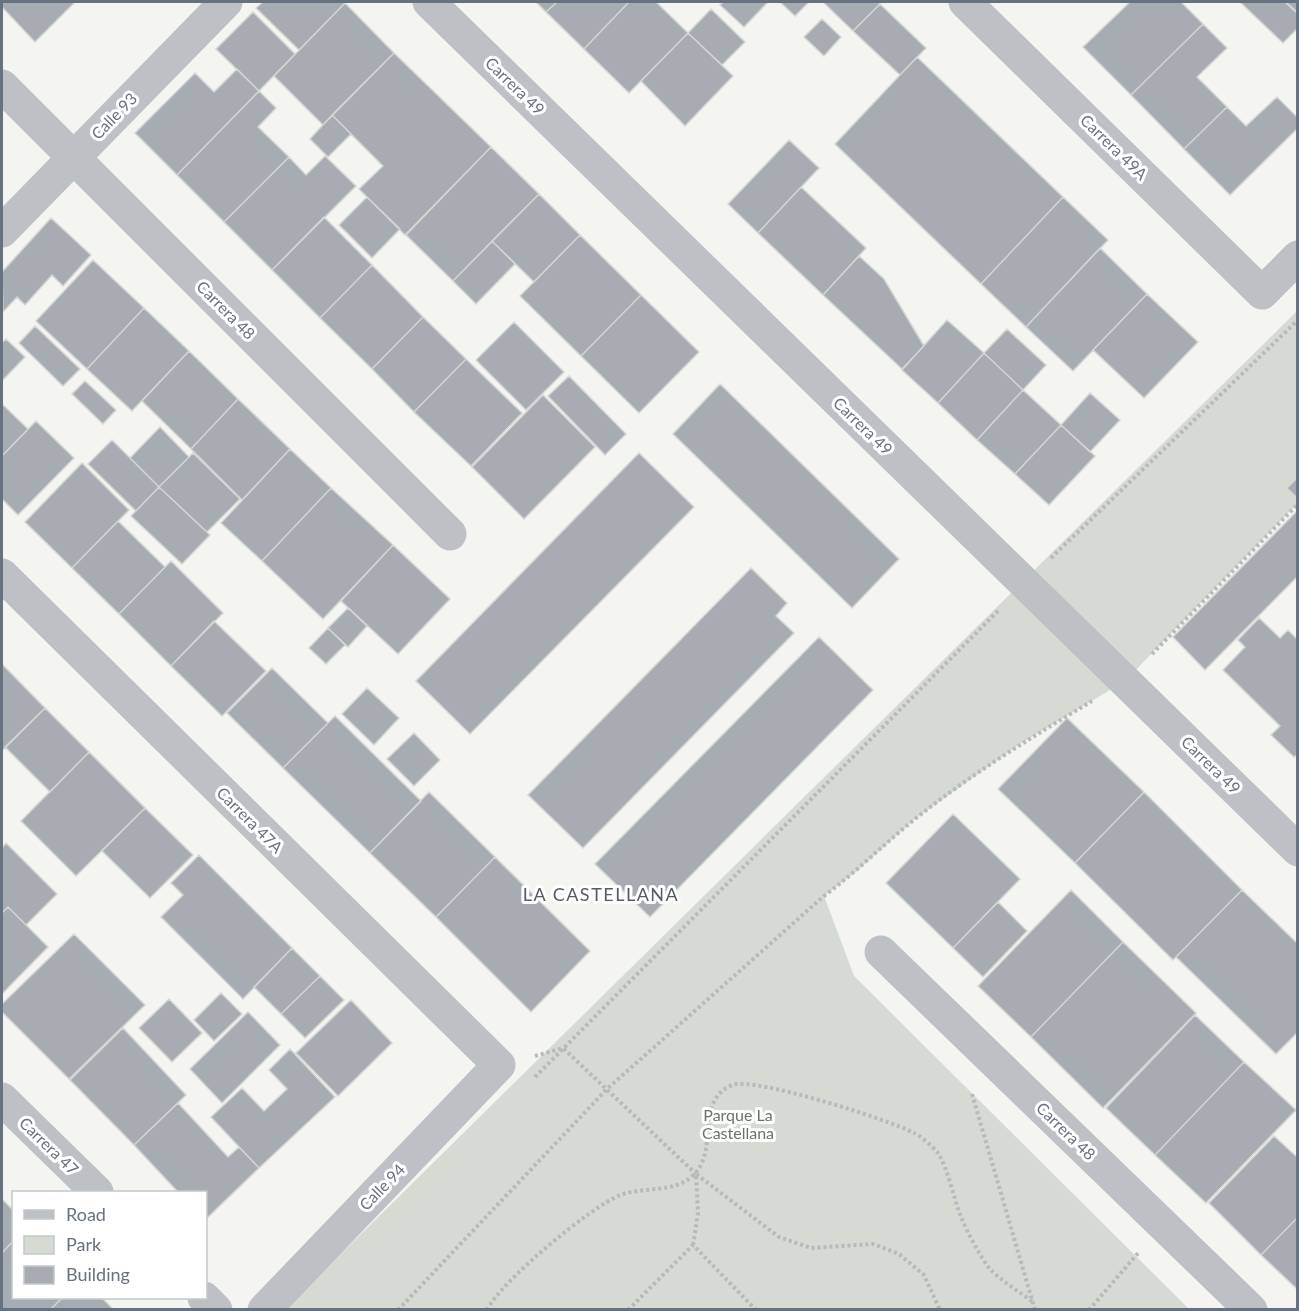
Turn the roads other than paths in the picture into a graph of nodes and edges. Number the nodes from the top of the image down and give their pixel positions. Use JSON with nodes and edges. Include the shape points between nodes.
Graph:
{"nodes":[{"id":1,"x":226,"y":2,"type":"edge"},
{"id":2,"x":429,"y":2,"type":"edge"},
{"id":3,"x":965,"y":2,"type":"edge"},
{"id":4,"x":2,"y":86,"type":"edge"},
{"id":5,"x":73,"y":157,"type":"junction"},
{"id":6,"x":2,"y":231,"type":"edge"},
{"id":7,"x":1298,"y":258,"type":"edge"},
{"id":8,"x":450,"y":534,"type":"dead end"},
{"id":9,"x":2,"y":576,"type":"edge"},
{"id":10,"x":1298,"y":850,"type":"edge"},
{"id":11,"x":881,"y":952,"type":"dead end"},
{"id":12,"x":499,"y":1065,"type":"joint"},
{"id":13,"x":2,"y":1099,"type":"edge"},
{"id":14,"x":96,"y":1191,"type":"edge"},
{"id":15,"x":205,"y":1299,"type":"edge"},
{"id":16,"x":216,"y":1310,"type":"edge"},
{"id":17,"x":264,"y":1310,"type":"edge"},
{"id":18,"x":1251,"y":1310,"type":"edge"}],
"edges":[{"from":1,"to":5,"type":"street","name":"Calle 93"},
{"from":2,"to":10,"type":"street","name":"Carrera 49"},
{"from":3,"to":7,"type":"street","name":"Carrera 49A","via":[[1262,293]]},
{"from":4,"to":5,"type":"street","name":"Carrera 48"},
{"from":5,"to":6,"type":"street","name":"Calle 93"},
{"from":5,"to":8,"type":"street","name":"Carrera 48"},
{"from":9,"to":12,"type":"street","name":"Carrera 47A"},
{"from":11,"to":18,"type":"street","name":"Carrera 48"},
{"from":12,"to":17,"type":"street","name":"Calle 94"},
{"from":13,"to":14,"type":"street","name":"Carrera 47"},
{"from":15,"to":16,"type":"street"}]}
